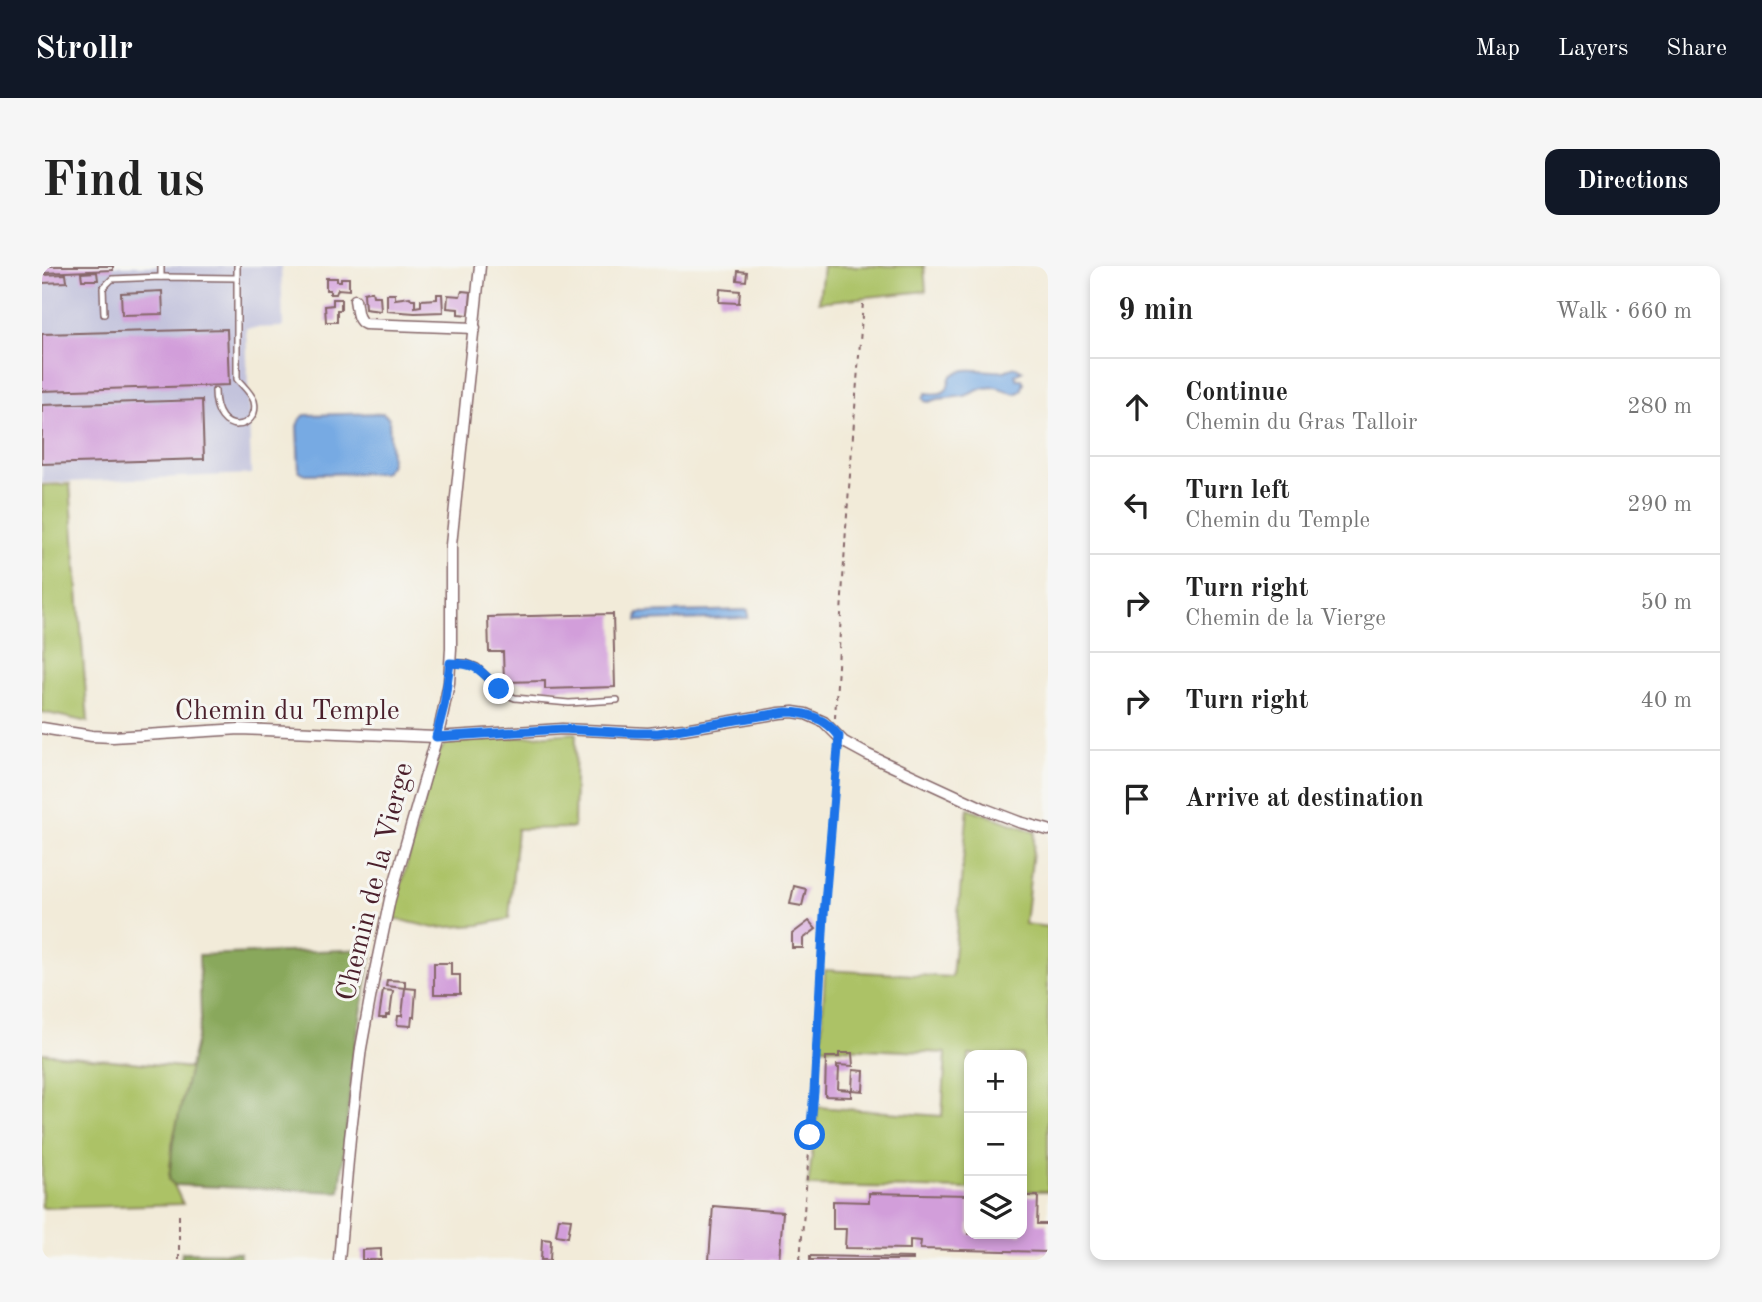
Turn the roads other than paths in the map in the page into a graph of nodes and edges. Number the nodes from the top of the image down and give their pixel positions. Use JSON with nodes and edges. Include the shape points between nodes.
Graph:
{"nodes":[{"id":1,"x":161,"y":266,"type":"edge"},
{"id":2,"x":237,"y":266,"type":"edge"},
{"id":3,"x":480,"y":266,"type":"edge"},
{"id":4,"x":161,"y":277,"type":"junction"},
{"id":5,"x":237,"y":278,"type":"junction"},
{"id":6,"x":355,"y":300,"type":"dead end"},
{"id":7,"x":104,"y":314,"type":"dead end"},
{"id":8,"x":475,"y":328,"type":"junction"},
{"id":9,"x":215,"y":391,"type":"dead end"},
{"id":10,"x":450,"y":663,"type":"junction"},
{"id":11,"x":617,"y":700,"type":"dead end"},
{"id":12,"x":42,"y":727,"type":"edge"},
{"id":13,"x":436,"y":737,"type":"junction"},
{"id":14,"x":1048,"y":830,"type":"edge"},
{"id":15,"x":339,"y":1260,"type":"edge"}],
"edges":[{"from":1,"to":4,"type":"lane"},
{"from":2,"to":5,"type":"lane"},
{"from":3,"to":8,"type":"street","name":"Chemin de la Vierge"},
{"from":4,"to":5,"type":"lane"},
{"from":4,"to":7,"type":"lane","via":[[112,279],[103,288]]},
{"from":5,"to":9,"type":"lane","via":[[237,379],[255,405],[246,423],[235,426],[220,416]]},
{"from":6,"to":8,"type":"street","via":[[358,318],[365,324]]},
{"from":8,"to":10,"type":"street","name":"Chemin de la Vierge","via":[[451,552]]},
{"from":10,"to":11,"type":"lane","via":[[477,667],[515,698],[569,703]]},
{"from":10,"to":13,"type":"street","name":"Chemin de la Vierge"},
{"from":12,"to":13,"type":"street","name":"Chemin du Temple","via":[[92,736],[240,729]]},
{"from":13,"to":14,"type":"street","name":"Chemin du Temple","via":[[562,729],[658,733],[800,713],[824,722],[854,748],[985,809]]},
{"from":13,"to":15,"type":"street","name":"Chemin de la Vierge","via":[[390,899],[367,1011]]}]}
